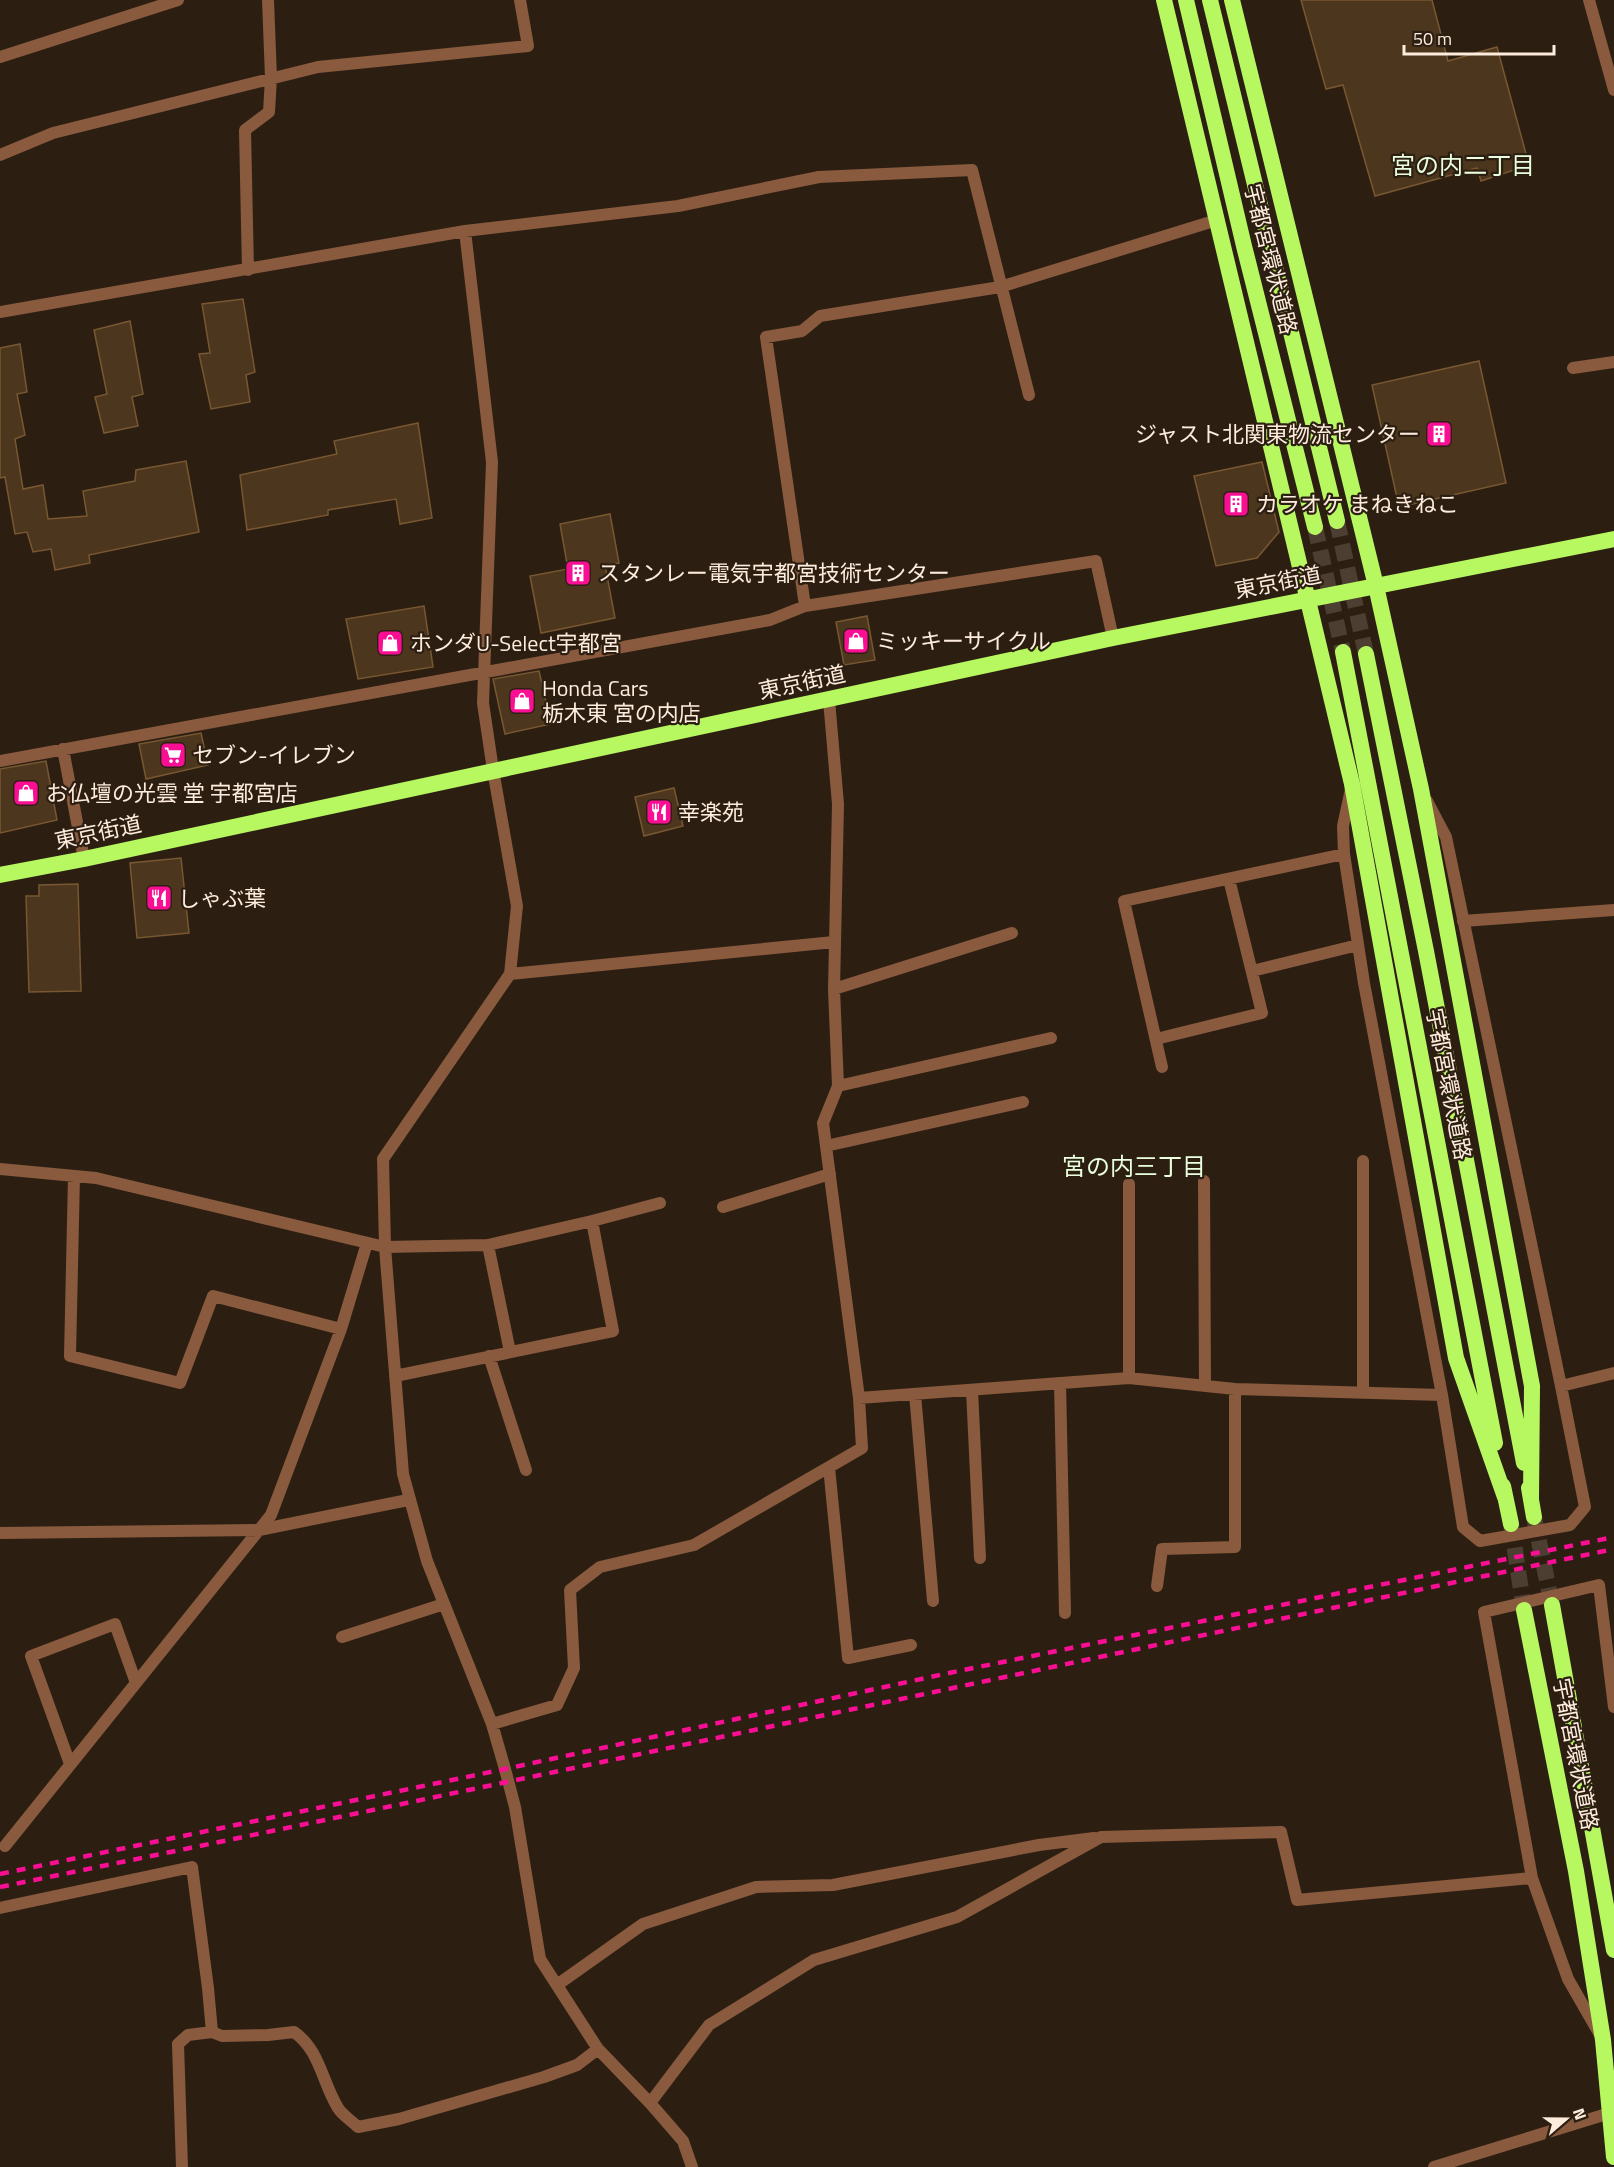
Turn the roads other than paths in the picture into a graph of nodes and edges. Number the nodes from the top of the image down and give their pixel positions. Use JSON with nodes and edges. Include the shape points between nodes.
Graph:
{"nodes":[{"id":1,"x":178,"y":0,"type":"edge"},
{"id":2,"x":268,"y":0,"type":"edge"},
{"id":3,"x":520,"y":0,"type":"edge"},
{"id":4,"x":1164,"y":0,"type":"edge"},
{"id":5,"x":1186,"y":0,"type":"edge"},
{"id":6,"x":1210,"y":0,"type":"edge"},
{"id":7,"x":1232,"y":0,"type":"edge"},
{"id":8,"x":1589,"y":0,"type":"edge"},
{"id":9,"x":0,"y":57,"type":"edge"},
{"id":10,"x":271,"y":78,"type":"junction"},
{"id":11,"x":1614,"y":90,"type":"edge"},
{"id":12,"x":0,"y":155,"type":"edge"},
{"id":13,"x":1218,"y":220,"type":"junction"},
{"id":14,"x":465,"y":231,"type":"junction"},
{"id":15,"x":248,"y":270,"type":"junction"},
{"id":16,"x":1000,"y":287,"type":"junction"},
{"id":17,"x":0,"y":312,"type":"edge"},
{"id":18,"x":1614,"y":362,"type":"edge"},
{"id":19,"x":1573,"y":368,"type":"dead end"},
{"id":20,"x":1029,"y":395,"type":"dead end"},
{"id":21,"x":1337,"y":521,"type":"tunnel mouth"},
{"id":22,"x":1315,"y":527,"type":"tunnel mouth"},
{"id":23,"x":1614,"y":539,"type":"edge"},
{"id":24,"x":1376,"y":586,"type":"junction"},
{"id":25,"x":1309,"y":599,"type":"junction"},
{"id":26,"x":805,"y":606,"type":"junction"},
{"id":27,"x":1113,"y":638,"type":"junction"},
{"id":28,"x":1343,"y":652,"type":"tunnel mouth"},
{"id":29,"x":1366,"y":654,"type":"tunnel mouth"},
{"id":30,"x":485,"y":672,"type":"junction"},
{"id":31,"x":829,"y":700,"type":"junction"},
{"id":32,"x":63,"y":749,"type":"junction"},
{"id":33,"x":0,"y":761,"type":"edge"},
{"id":34,"x":493,"y":770,"type":"junction"},
{"id":35,"x":1352,"y":784,"type":"junction"},
{"id":36,"x":1420,"y":789,"type":"junction"},
{"id":37,"x":1344,"y":854,"type":"junction"},
{"id":38,"x":84,"y":859,"type":"junction"},
{"id":39,"x":0,"y":874,"type":"edge"},
{"id":40,"x":1229,"y":879,"type":"junction"},
{"id":41,"x":1614,"y":910,"type":"edge"},
{"id":42,"x":1463,"y":921,"type":"junction"},
{"id":43,"x":1012,"y":933,"type":"dead end"},
{"id":44,"x":834,"y":942,"type":"junction"},
{"id":45,"x":1358,"y":945,"type":"junction"},
{"id":46,"x":1252,"y":971,"type":"junction"},
{"id":47,"x":510,"y":974,"type":"junction"},
{"id":48,"x":834,"y":989,"type":"junction"},
{"id":49,"x":1052,"y":1038,"type":"dead end"},
{"id":50,"x":1156,"y":1039,"type":"junction"},
{"id":51,"x":1162,"y":1067,"type":"dead end"},
{"id":52,"x":838,"y":1086,"type":"junction"},
{"id":53,"x":1023,"y":1102,"type":"dead end"},
{"id":54,"x":826,"y":1146,"type":"junction"},
{"id":55,"x":1363,"y":1161,"type":"dead end"},
{"id":56,"x":0,"y":1169,"type":"edge"},
{"id":57,"x":830,"y":1174,"type":"junction"},
{"id":58,"x":74,"y":1176,"type":"junction"},
{"id":59,"x":1204,"y":1181,"type":"dead end"},
{"id":60,"x":1129,"y":1184,"type":"dead end"},
{"id":61,"x":660,"y":1203,"type":"dead end"},
{"id":62,"x":723,"y":1207,"type":"dead end"},
{"id":63,"x":592,"y":1221,"type":"junction"},
{"id":64,"x":367,"y":1243,"type":"junction"},
{"id":65,"x":488,"y":1245,"type":"junction"},
{"id":66,"x":385,"y":1247,"type":"junction"},
{"id":67,"x":341,"y":1329,"type":"junction"},
{"id":68,"x":510,"y":1352,"type":"junction"},
{"id":69,"x":489,"y":1356,"type":"junction"},
{"id":70,"x":1614,"y":1372,"type":"edge"},
{"id":71,"x":395,"y":1376,"type":"junction"},
{"id":72,"x":1129,"y":1378,"type":"junction"},
{"id":73,"x":1060,"y":1383,"type":"junction"},
{"id":74,"x":1205,"y":1386,"type":"junction"},
{"id":75,"x":1561,"y":1386,"type":"junction"},
{"id":76,"x":1235,"y":1389,"type":"junction"},
{"id":77,"x":972,"y":1390,"type":"junction"},
{"id":78,"x":1363,"y":1393,"type":"junction"},
{"id":79,"x":915,"y":1394,"type":"junction"},
{"id":80,"x":1442,"y":1395,"type":"junction"},
{"id":81,"x":859,"y":1398,"type":"junction"},
{"id":82,"x":829,"y":1467,"type":"junction"},
{"id":83,"x":526,"y":1470,"type":"dead end"},
{"id":84,"x":1505,"y":1497,"type":"junction"},
{"id":85,"x":1531,"y":1498,"type":"junction"},
{"id":86,"x":408,"y":1500,"type":"junction"},
{"id":87,"x":1534,"y":1517,"type":"tunnel mouth"},
{"id":88,"x":1511,"y":1524,"type":"tunnel mouth"},
{"id":89,"x":259,"y":1530,"type":"junction"},
{"id":90,"x":0,"y":1533,"type":"edge"},
{"id":91,"x":980,"y":1558,"type":"dead end"},
{"id":92,"x":1157,"y":1586,"type":"dead end"},
{"id":93,"x":933,"y":1601,"type":"dead end"},
{"id":94,"x":444,"y":1604,"type":"junction"},
{"id":95,"x":1552,"y":1605,"type":"tunnel mouth"},
{"id":96,"x":1524,"y":1610,"type":"tunnel mouth"},
{"id":97,"x":1065,"y":1613,"type":"dead end"},
{"id":98,"x":342,"y":1637,"type":"dead end"},
{"id":99,"x":911,"y":1645,"type":"dead end"},
{"id":100,"x":1611,"y":1657,"type":"edge"},
{"id":101,"x":136,"y":1683,"type":"junction"},
{"id":102,"x":1614,"y":1707,"type":"edge"},
{"id":103,"x":492,"y":1724,"type":"junction"},
{"id":104,"x":70,"y":1764,"type":"junction"},
{"id":105,"x":1101,"y":1837,"type":"junction"},
{"id":106,"x":5,"y":1845,"type":"dead end"},
{"id":107,"x":1532,"y":1878,"type":"junction"},
{"id":108,"x":0,"y":1908,"type":"edge"},
{"id":109,"x":1614,"y":1950,"type":"edge"},
{"id":110,"x":557,"y":1985,"type":"junction"},
{"id":111,"x":212,"y":2032,"type":"junction"},
{"id":112,"x":1603,"y":2040,"type":"junction"},
{"id":113,"x":598,"y":2049,"type":"junction"},
{"id":114,"x":650,"y":2103,"type":"junction"},
{"id":115,"x":1610,"y":2113,"type":"junction"},
{"id":116,"x":1614,"y":2157,"type":"edge"},
{"id":117,"x":182,"y":2167,"type":"edge"},
{"id":118,"x":692,"y":2167,"type":"edge"},
{"id":119,"x":1434,"y":2167,"type":"edge"}],
"edges":[{"from":1,"to":9,"type":"street"},
{"from":2,"to":10,"type":"street"},
{"from":3,"to":10,"type":"street","via":[[528,46],[318,67]]},
{"from":4,"to":13,"type":"highway"},
{"from":5,"to":22,"type":"highway","name":"宇都宮環状道路"},
{"from":6,"to":21,"type":"highway","name":"宇都宮環状道路"},
{"from":7,"to":24,"type":"highway"},
{"from":8,"to":11,"type":"street"},
{"from":10,"to":12,"type":"street","via":[[53,133]]},
{"from":10,"to":15,"type":"street","via":[[269,112],[245,130]]},
{"from":13,"to":16,"type":"street"},
{"from":13,"to":25,"type":"highway"},
{"from":14,"to":15,"type":"street"},
{"from":14,"to":16,"type":"street","via":[[678,206],[819,177],[972,170]]},
{"from":14,"to":30,"type":"street","via":[[492,462]]},
{"from":15,"to":17,"type":"street"},
{"from":16,"to":20,"type":"street"},
{"from":16,"to":26,"type":"street","via":[[819,316],[802,332],[766,338]]},
{"from":18,"to":19,"type":"street"},
{"from":23,"to":24,"type":"highway","name":"東京街道"},
{"from":24,"to":25,"type":"highway","name":"東京街道"},
{"from":24,"to":36,"type":"highway"},
{"from":25,"to":27,"type":"highway","name":"東京街道"},
{"from":25,"to":35,"type":"highway"},
{"from":26,"to":27,"type":"street","via":[[1096,561]]},
{"from":26,"to":30,"type":"street","via":[[770,620]]},
{"from":27,"to":31,"type":"highway","name":"東京街道"},
{"from":28,"to":84,"type":"highway","name":"宇都宮環状道路"},
{"from":29,"to":85,"type":"highway","name":"宇都宮環状道路"},
{"from":30,"to":32,"type":"street"},
{"from":30,"to":34,"type":"street","via":[[483,703]]},
{"from":31,"to":34,"type":"highway","name":"東京街道"},
{"from":31,"to":44,"type":"street","via":[[838,804]]},
{"from":32,"to":33,"type":"street"},
{"from":32,"to":38,"type":"street"},
{"from":34,"to":38,"type":"highway","name":"東京街道"},
{"from":34,"to":47,"type":"street","via":[[517,906]]},
{"from":35,"to":37,"type":"street","via":[[1343,826]]},
{"from":35,"to":84,"type":"highway","via":[[1456,1358]]},
{"from":36,"to":42,"type":"street","via":[[1446,837]]},
{"from":36,"to":85,"type":"highway","via":[[1532,1386]]},
{"from":37,"to":40,"type":"street"},
{"from":37,"to":45,"type":"street"},
{"from":38,"to":39,"type":"highway","name":"東京街道"},
{"from":40,"to":46,"type":"street"},
{"from":40,"to":50,"type":"street","via":[[1124,902]]},
{"from":41,"to":42,"type":"street"},
{"from":42,"to":75,"type":"street"},
{"from":43,"to":48,"type":"street"},
{"from":44,"to":47,"type":"street"},
{"from":44,"to":48,"type":"street"},
{"from":45,"to":46,"type":"street"},
{"from":45,"to":80,"type":"street"},
{"from":46,"to":50,"type":"street","via":[[1262,1013]]},
{"from":47,"to":66,"type":"street","via":[[383,1159]]},
{"from":48,"to":52,"type":"street"},
{"from":49,"to":52,"type":"street"},
{"from":50,"to":51,"type":"street"},
{"from":52,"to":54,"type":"street","via":[[823,1123]]},
{"from":53,"to":54,"type":"street"},
{"from":54,"to":57,"type":"street"},
{"from":55,"to":78,"type":"street"},
{"from":56,"to":58,"type":"street"},
{"from":57,"to":62,"type":"street"},
{"from":57,"to":81,"type":"street"},
{"from":58,"to":64,"type":"street"},
{"from":58,"to":67,"type":"street","via":[[70,1356],[180,1383],[213,1296]]},
{"from":59,"to":74,"type":"street"},
{"from":60,"to":72,"type":"street"},
{"from":61,"to":63,"type":"street"},
{"from":63,"to":65,"type":"street"},
{"from":63,"to":68,"type":"street","via":[[613,1331]]},
{"from":64,"to":66,"type":"street"},
{"from":64,"to":67,"type":"street"},
{"from":65,"to":66,"type":"street"},
{"from":65,"to":68,"type":"street"},
{"from":66,"to":71,"type":"street"},
{"from":67,"to":89,"type":"street","via":[[271,1515]]},
{"from":68,"to":69,"type":"street"},
{"from":69,"to":71,"type":"street"},
{"from":69,"to":83,"type":"street"},
{"from":70,"to":75,"type":"street"},
{"from":71,"to":86,"type":"street"},
{"from":72,"to":73,"type":"street"},
{"from":72,"to":74,"type":"street"},
{"from":73,"to":77,"type":"street"},
{"from":73,"to":97,"type":"street"},
{"from":74,"to":76,"type":"street"},
{"from":75,"to":80,"type":"street","via":[[1585,1508],[1570,1525],[1480,1541],[1462,1527]]},
{"from":76,"to":78,"type":"street"},
{"from":76,"to":92,"type":"street","via":[[1235,1547],[1162,1549]]},
{"from":77,"to":79,"type":"street"},
{"from":77,"to":91,"type":"street"},
{"from":78,"to":80,"type":"street"},
{"from":79,"to":81,"type":"street"},
{"from":79,"to":93,"type":"street"},
{"from":81,"to":82,"type":"street","via":[[862,1448]]},
{"from":82,"to":99,"type":"street","via":[[848,1658]]},
{"from":82,"to":103,"type":"street","via":[[694,1545],[600,1567],[570,1590],[574,1668],[557,1705]]},
{"from":84,"to":88,"type":"highway","name":"宇都宮環状道路"},
{"from":85,"to":87,"type":"highway","name":"宇都宮環状道路"},
{"from":86,"to":89,"type":"street"},
{"from":86,"to":94,"type":"street"},
{"from":89,"to":90,"type":"street"},
{"from":89,"to":101,"type":"street"},
{"from":94,"to":98,"type":"street"},
{"from":94,"to":103,"type":"street"},
{"from":95,"to":109,"type":"highway","name":"宇都宮環状道路"},
{"from":96,"to":112,"type":"highway","name":"宇都宮環状道路","via":[[1576,1871]]},
{"from":100,"to":102,"type":"street"},
{"from":100,"to":107,"type":"street","via":[[1599,1585],[1484,1612]]},
{"from":101,"to":104,"type":"street"},
{"from":101,"to":104,"type":"street","via":[[115,1624],[31,1656]]},
{"from":103,"to":110,"type":"street","via":[[515,1807],[540,1959]]},
{"from":104,"to":106,"type":"street"},
{"from":105,"to":107,"type":"street","via":[[1281,1832],[1297,1900]]},
{"from":105,"to":110,"type":"street","via":[[1039,1845],[833,1885],[756,1887],[643,1924]]},
{"from":105,"to":114,"type":"street","via":[[957,1917],[814,1960],[709,2025]]},
{"from":107,"to":112,"type":"street","via":[[1568,1979]]},
{"from":108,"to":111,"type":"street","via":[[192,1867]]},
{"from":110,"to":113,"type":"street"},
{"from":111,"to":113,"type":"street","via":[[222,2036],[294,2032],[313,2051],[338,2110],[358,2127],[544,2078],[577,2065]]},
{"from":111,"to":117,"type":"street","via":[[188,2035],[178,2044]]},
{"from":112,"to":115,"type":"highway","name":"宇都宮環状道路"},
{"from":113,"to":114,"type":"street"},
{"from":114,"to":118,"type":"street","via":[[683,2141]]},
{"from":115,"to":116,"type":"highway","name":"宇都宮環状道路"},
{"from":115,"to":119,"type":"street"}]}
